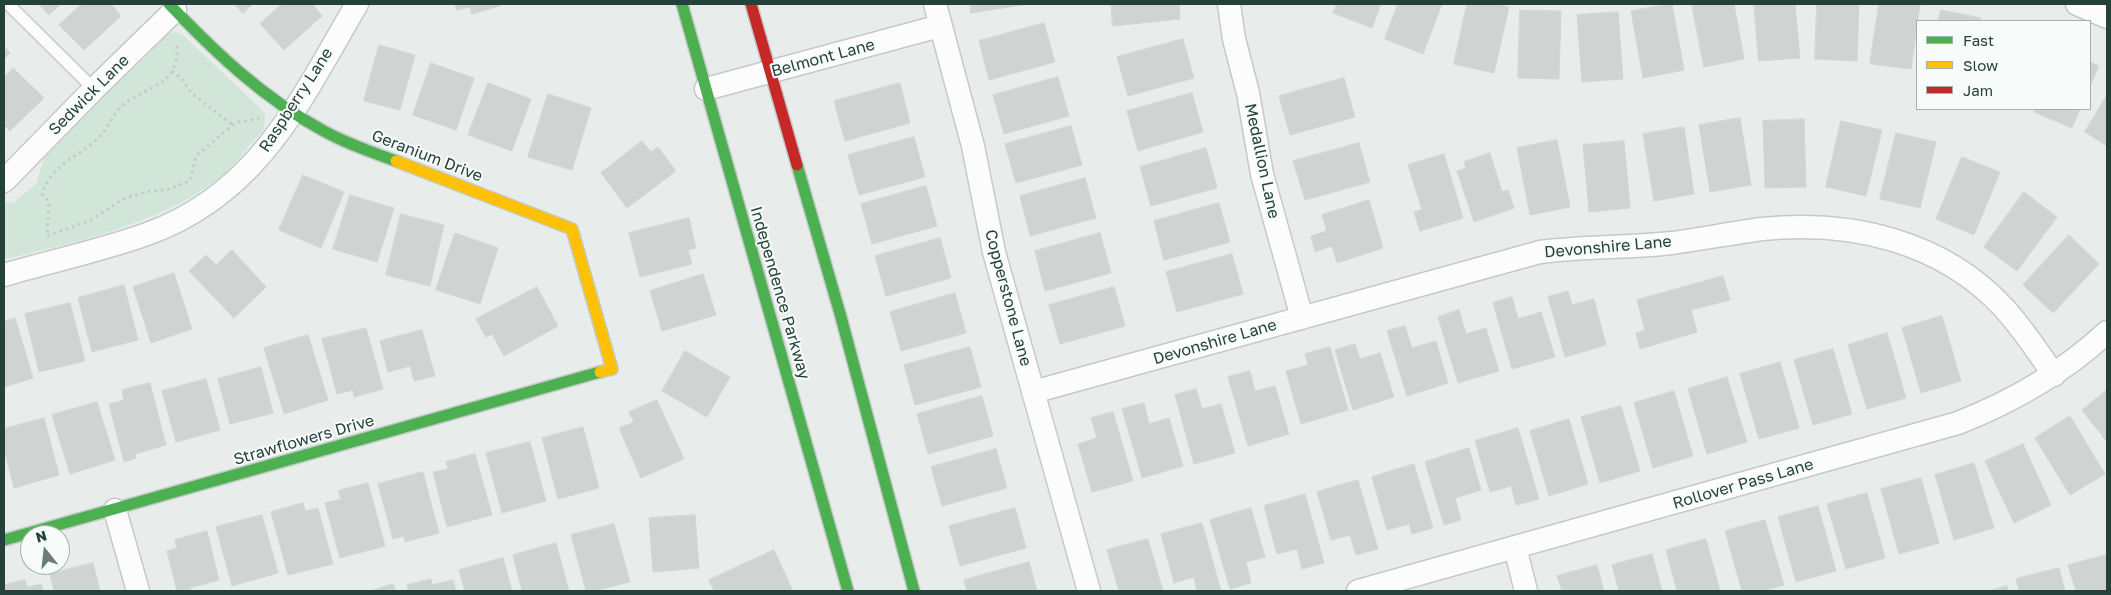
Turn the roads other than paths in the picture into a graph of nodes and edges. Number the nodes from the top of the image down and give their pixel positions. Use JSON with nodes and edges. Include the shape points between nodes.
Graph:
{"nodes":[{"id":1,"x":8,"y":4,"type":"edge"},
{"id":2,"x":357,"y":4,"type":"edge"},
{"id":3,"x":682,"y":4,"type":"edge"},
{"id":4,"x":751,"y":4,"type":"edge"},
{"id":5,"x":935,"y":4,"type":"edge"},
{"id":6,"x":1229,"y":4,"type":"edge"},
{"id":7,"x":2077,"y":4,"type":"edge"},
{"id":8,"x":172,"y":7,"type":"edge"},
{"id":9,"x":2107,"y":17,"type":"edge"},
{"id":10,"x":940,"y":26,"type":"junction"},
{"id":11,"x":770,"y":72,"type":"junction"},
{"id":12,"x":94,"y":88,"type":"junction"},
{"id":13,"x":706,"y":89,"type":"junction"},
{"id":14,"x":292,"y":114,"type":"junction"},
{"id":15,"x":4,"y":181,"type":"edge"},
{"id":16,"x":4,"y":274,"type":"edge"},
{"id":17,"x":1302,"y":318,"type":"junction"},
{"id":18,"x":2107,"y":332,"type":"edge"},
{"id":19,"x":612,"y":369,"type":"joint"},
{"id":20,"x":2054,"y":375,"type":"junction"},
{"id":21,"x":1033,"y":392,"type":"junction"},
{"id":22,"x":115,"y":510,"type":"junction"},
{"id":23,"x":4,"y":540,"type":"edge"},
{"id":24,"x":1515,"y":548,"type":"junction"},
{"id":25,"x":138,"y":591,"type":"edge"},
{"id":26,"x":848,"y":591,"type":"edge"},
{"id":27,"x":914,"y":591,"type":"edge"},
{"id":28,"x":1089,"y":591,"type":"edge"},
{"id":29,"x":1358,"y":591,"type":"edge"},
{"id":30,"x":1526,"y":591,"type":"edge"}],
"edges":[{"from":1,"to":12,"type":"lane"},
{"from":2,"to":14,"type":"street","name":"Raspberry Lane"},
{"from":3,"to":13,"type":"street","name":"Independence Parkway"},
{"from":4,"to":11,"type":"street"},
{"from":5,"to":10,"type":"street","name":"Copperstone Lane"},
{"from":6,"to":17,"type":"street","name":"Medallion Lane","via":[[1262,174]]},
{"from":7,"to":9,"type":"street"},
{"from":8,"to":12,"type":"street","name":"Sedwick Lane"},
{"from":8,"to":14,"type":"street","name":"Geranium Drive","via":[[255,85]]},
{"from":10,"to":11,"type":"street","name":"Belmont Lane"},
{"from":10,"to":21,"type":"street","name":"Copperstone Lane","via":[[974,146],[994,252]]},
{"from":11,"to":13,"type":"street","name":"Belmont Lane"},
{"from":11,"to":27,"type":"street","via":[[841,317]]},
{"from":12,"to":15,"type":"street","name":"Sedwick Lane"},
{"from":13,"to":26,"type":"street","name":"Independence Parkway"},
{"from":14,"to":16,"type":"street","name":"Raspberry Lane","via":[[250,168],[191,213],[148,234]]},
{"from":14,"to":19,"type":"street","name":"Geranium Drive","via":[[343,141],[572,229]]},
{"from":17,"to":20,"type":"street","name":"Devonshire Lane","via":[[1540,252],[1660,244],[1762,229],[1839,229],[1875,234],[1913,246],[1970,278],[2018,324]]},
{"from":17,"to":21,"type":"street","name":"Devonshire Lane"},
{"from":18,"to":20,"type":"street","name":"Rollover Pass Lane"},
{"from":19,"to":22,"type":"street","name":"Strawflowers Drive"},
{"from":20,"to":24,"type":"street","name":"Rollover Pass Lane","via":[[2007,402],[1958,423]]},
{"from":21,"to":28,"type":"street","name":"Copperstone Lane"},
{"from":22,"to":23,"type":"street","name":"Strawflowers Drive"},
{"from":22,"to":25,"type":"street"},
{"from":24,"to":29,"type":"street","name":"Rollover Pass Lane"},
{"from":24,"to":30,"type":"street"}]}
